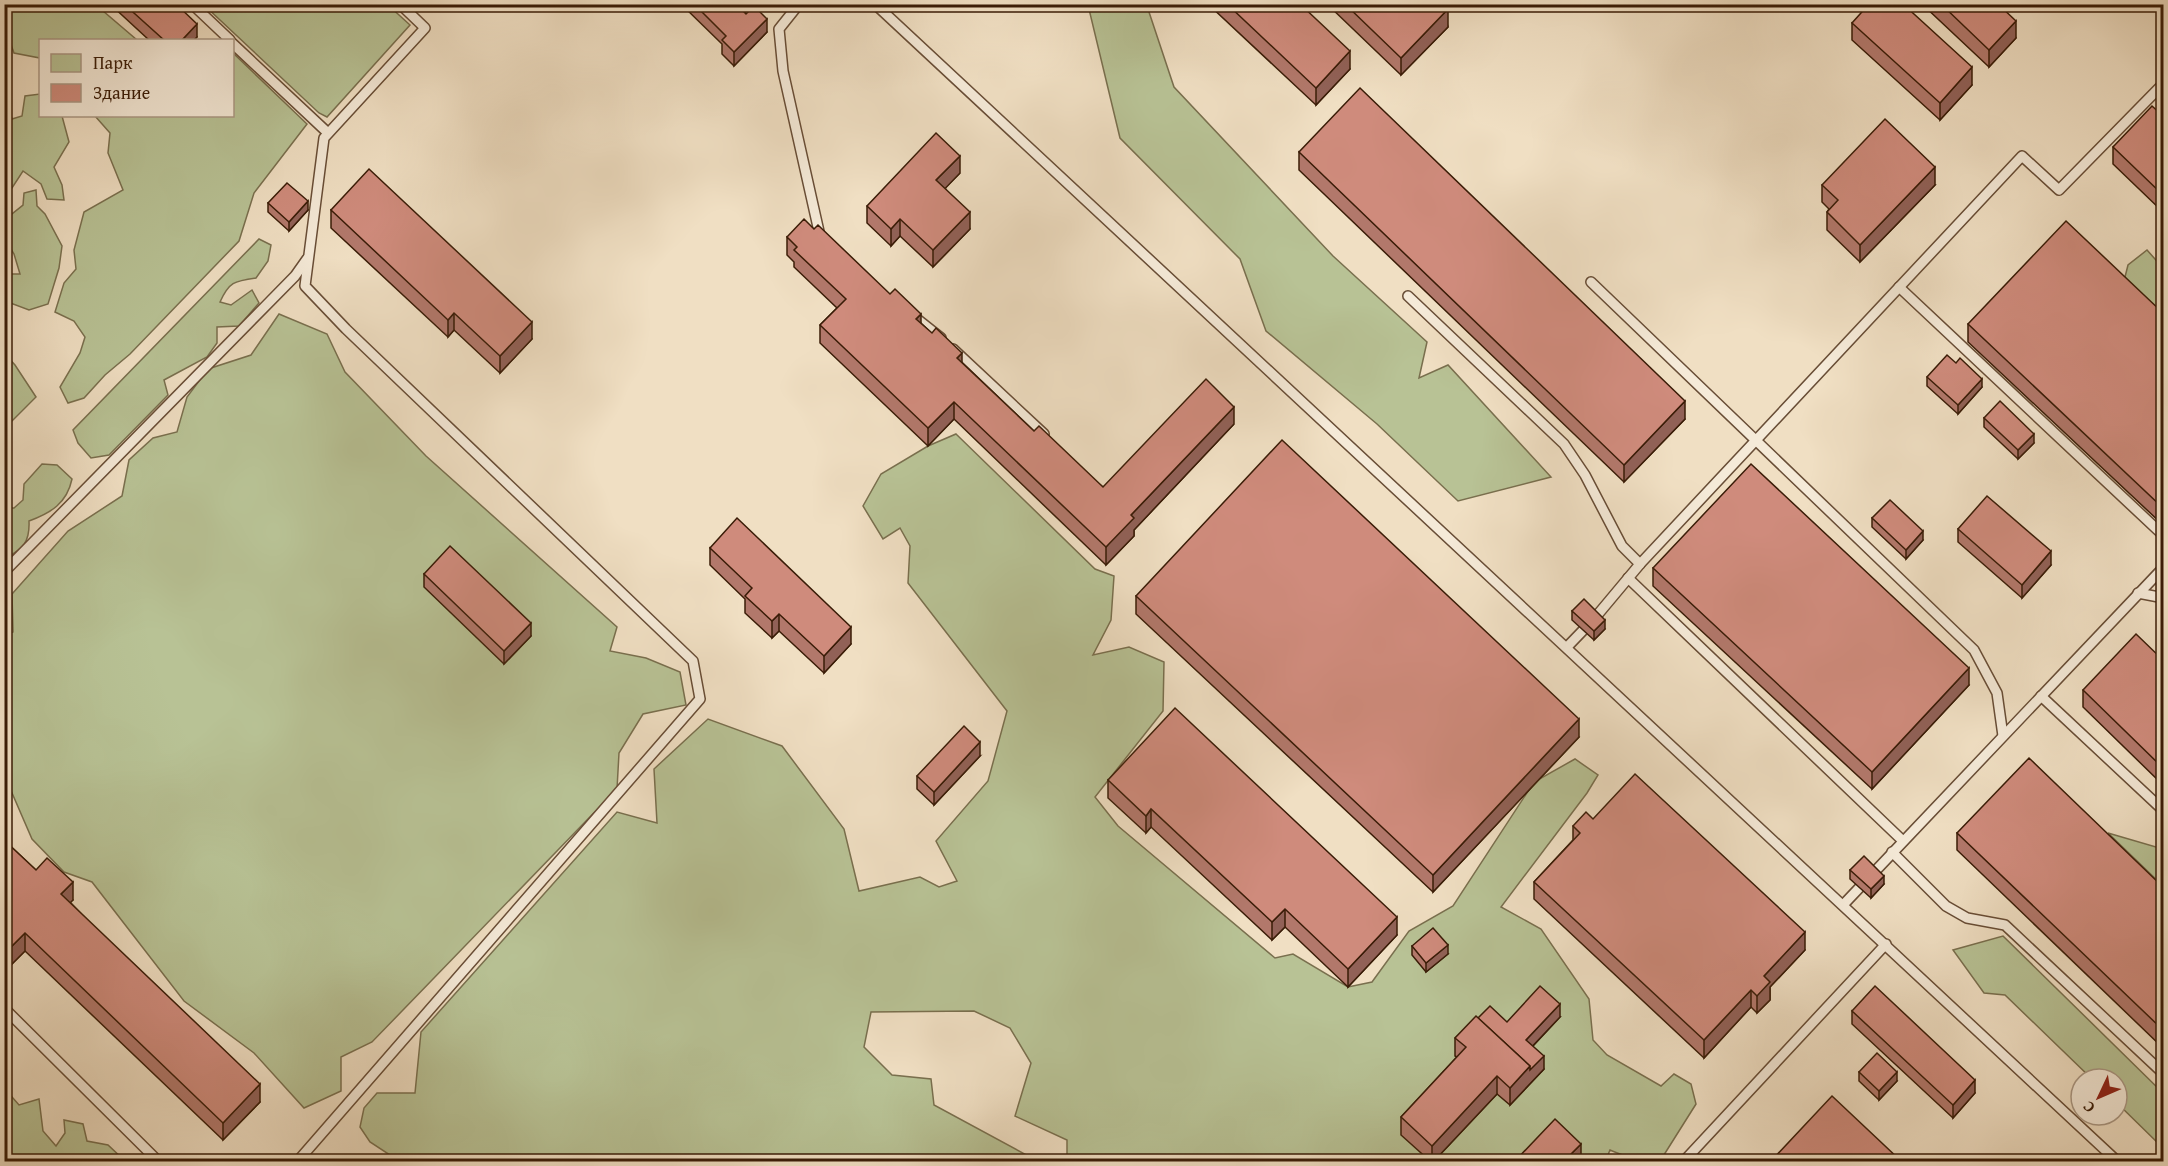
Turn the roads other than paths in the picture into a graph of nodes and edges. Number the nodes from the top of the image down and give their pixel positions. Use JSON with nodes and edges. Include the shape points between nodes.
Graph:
{"nodes":[{"id":1,"x":192,"y":4,"type":"edge"},
{"id":2,"x":400,"y":4,"type":"edge"},
{"id":3,"x":799,"y":4,"type":"edge"},
{"id":4,"x":875,"y":4,"type":"edge"},
{"id":5,"x":228,"y":39,"type":"edge"},
{"id":6,"x":234,"y":45,"type":"edge"},
{"id":7,"x":2163,"y":82,"type":"edge"},
{"id":8,"x":328,"y":133,"type":"junction"},
{"id":9,"x":826,"y":241,"type":"edge"},
{"id":10,"x":309,"y":257,"type":"junction"},
{"id":11,"x":1592,"y":282,"type":"dead end"},
{"id":12,"x":1899,"y":287,"type":"junction"},
{"id":13,"x":1408,"y":296,"type":"dead end"},
{"id":14,"x":902,"y":307,"type":"edge"},
{"id":15,"x":1757,"y":439,"type":"junction"},
{"id":16,"x":1054,"y":444,"type":"edge"},
{"id":17,"x":2163,"y":536,"type":"edge"},
{"id":18,"x":1640,"y":564,"type":"junction"},
{"id":19,"x":2163,"y":567,"type":"edge"},
{"id":20,"x":4,"y":572,"type":"edge"},
{"id":21,"x":1628,"y":578,"type":"junction"},
{"id":22,"x":2138,"y":593,"type":"junction"},
{"id":23,"x":2163,"y":598,"type":"edge"},
{"id":24,"x":1568,"y":647,"type":"junction"},
{"id":25,"x":2041,"y":696,"type":"junction"},
{"id":26,"x":2003,"y":736,"type":"junction"},
{"id":27,"x":2163,"y":812,"type":"edge"},
{"id":28,"x":1903,"y":841,"type":"junction"},
{"id":29,"x":1893,"y":852,"type":"junction"},
{"id":30,"x":1843,"y":905,"type":"junction"},
{"id":31,"x":1886,"y":944,"type":"junction"},
{"id":32,"x":4,"y":1008,"type":"edge"},
{"id":33,"x":2163,"y":1074,"type":"edge"},
{"id":34,"x":159,"y":1161,"type":"edge"},
{"id":35,"x":297,"y":1161,"type":"edge"},
{"id":36,"x":1683,"y":1161,"type":"edge"},
{"id":37,"x":2118,"y":1161,"type":"edge"}],
"edges":[{"from":1,"to":5,"type":"lane"},
{"from":2,"to":8,"type":"lane","via":[[425,28]]},
{"from":3,"to":9,"type":"lane","via":[[779,29],[783,70],[818,234]]},
{"from":4,"to":24,"type":"lane"},
{"from":6,"to":8,"type":"lane"},
{"from":7,"to":12,"type":"lane","via":[[2059,190],[2022,156]]},
{"from":8,"to":10,"type":"lane","via":[[324,138]]},
{"from":10,"to":20,"type":"lane","via":[[295,276]]},
{"from":10,"to":35,"type":"lane","via":[[305,286],[693,661],[700,699]]},
{"from":11,"to":15,"type":"lane"},
{"from":12,"to":15,"type":"lane"},
{"from":12,"to":17,"type":"lane"},
{"from":13,"to":18,"type":"lane","via":[[1564,444],[1622,546]]},
{"from":14,"to":16,"type":"lane"},
{"from":15,"to":18,"type":"lane"},
{"from":15,"to":26,"type":"lane","via":[[1974,650],[1997,693]]},
{"from":18,"to":21,"type":"lane"},
{"from":19,"to":22,"type":"lane"},
{"from":21,"to":24,"type":"lane"},
{"from":21,"to":28,"type":"lane"},
{"from":22,"to":23,"type":"lane"},
{"from":22,"to":25,"type":"lane"},
{"from":24,"to":30,"type":"lane"},
{"from":25,"to":26,"type":"lane"},
{"from":25,"to":27,"type":"lane"},
{"from":26,"to":28,"type":"lane"},
{"from":28,"to":29,"type":"lane"},
{"from":29,"to":30,"type":"lane"},
{"from":29,"to":33,"type":"lane","via":[[1946,906],[1967,918],[2005,925]]},
{"from":30,"to":31,"type":"lane"},
{"from":31,"to":36,"type":"lane"},
{"from":31,"to":37,"type":"lane"},
{"from":32,"to":34,"type":"lane"}]}
